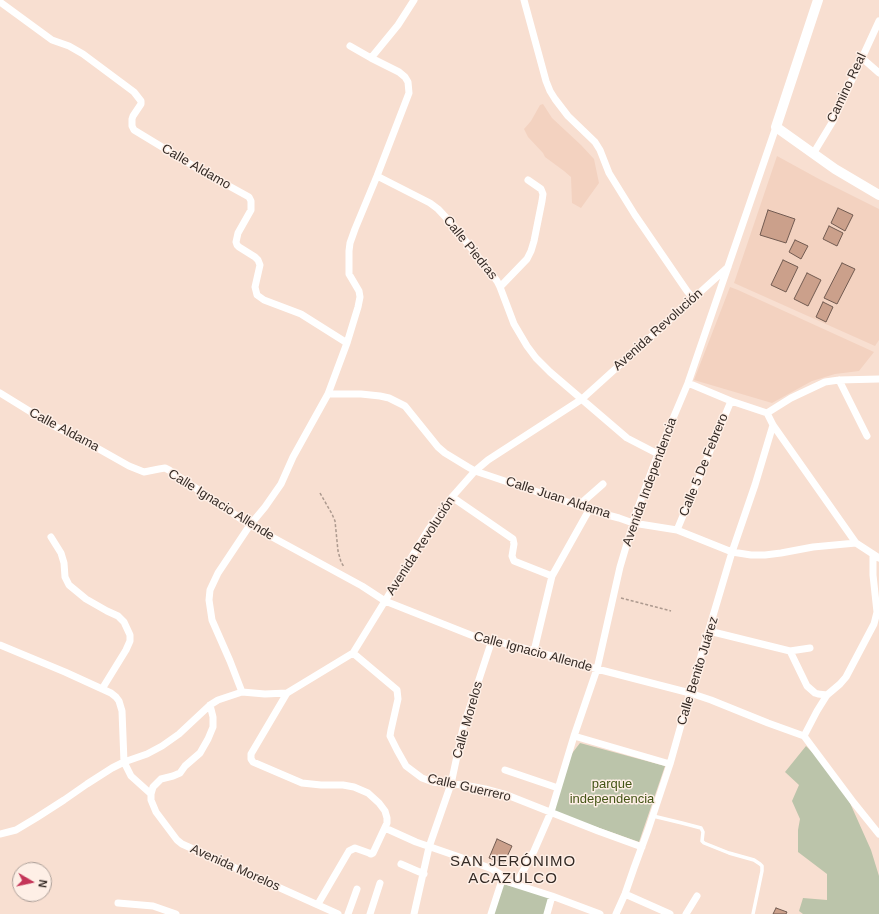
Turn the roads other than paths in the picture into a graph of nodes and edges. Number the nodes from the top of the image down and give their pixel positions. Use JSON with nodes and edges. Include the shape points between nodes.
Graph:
{"nodes":[{"id":1,"x":414,"y":0,"type":"edge"},
{"id":2,"x":524,"y":0,"type":"edge"},
{"id":3,"x":818,"y":0,"type":"edge"},
{"id":4,"x":0,"y":2,"type":"edge"},
{"id":5,"x":879,"y":21,"type":"edge"},
{"id":6,"x":350,"y":46,"type":"dead end"},
{"id":7,"x":371,"y":58,"type":"junction"},
{"id":8,"x":862,"y":58,"type":"junction"},
{"id":9,"x":879,"y":73,"type":"edge"},
{"id":10,"x":776,"y":127,"type":"junction"},
{"id":11,"x":813,"y":154,"type":"junction"},
{"id":12,"x":377,"y":176,"type":"junction"},
{"id":13,"x":528,"y":180,"type":"dead end"},
{"id":14,"x":879,"y":195,"type":"edge"},
{"id":15,"x":728,"y":267,"type":"junction"},
{"id":16,"x":500,"y":287,"type":"junction"},
{"id":17,"x":693,"y":298,"type":"junction"},
{"id":18,"x":347,"y":343,"type":"junction"},
{"id":19,"x":879,"y":379,"type":"edge"},
{"id":20,"x":839,"y":380,"type":"junction"},
{"id":21,"x":688,"y":383,"type":"junction"},
{"id":22,"x":0,"y":393,"type":"edge"},
{"id":23,"x":328,"y":394,"type":"junction"},
{"id":24,"x":582,"y":399,"type":"junction"},
{"id":25,"x":731,"y":401,"type":"junction"},
{"id":26,"x":767,"y":413,"type":"junction"},
{"id":27,"x":773,"y":425,"type":"junction"},
{"id":28,"x":867,"y":436,"type":"dead end"},
{"id":29,"x":658,"y":454,"type":"junction"},
{"id":30,"x":129,"y":466,"type":"joint"},
{"id":31,"x":475,"y":471,"type":"junction"},
{"id":32,"x":603,"y":484,"type":"dead end"},
{"id":33,"x":452,"y":497,"type":"junction"},
{"id":34,"x":578,"y":506,"type":"junction"},
{"id":35,"x":589,"y":510,"type":"junction"},
{"id":36,"x":633,"y":523,"type":"junction"},
{"id":37,"x":250,"y":525,"type":"junction"},
{"id":38,"x":677,"y":530,"type":"junction"},
{"id":39,"x":51,"y":538,"type":"dead end"},
{"id":40,"x":856,"y":543,"type":"junction"},
{"id":41,"x":732,"y":552,"type":"junction"},
{"id":42,"x":876,"y":556,"type":"edge"},
{"id":43,"x":552,"y":576,"type":"junction"},
{"id":44,"x":385,"y":601,"type":"junction"},
{"id":45,"x":709,"y":631,"type":"junction"},
{"id":46,"x":491,"y":643,"type":"junction"},
{"id":47,"x":0,"y":645,"type":"edge"},
{"id":48,"x":810,"y":648,"type":"dead end"},
{"id":49,"x":534,"y":651,"type":"junction"},
{"id":50,"x":790,"y":651,"type":"junction"},
{"id":51,"x":353,"y":653,"type":"junction"},
{"id":52,"x":596,"y":669,"type":"junction"},
{"id":53,"x":102,"y":689,"type":"junction"},
{"id":54,"x":242,"y":692,"type":"junction"},
{"id":55,"x":287,"y":693,"type":"junction"},
{"id":56,"x":690,"y":693,"type":"junction"},
{"id":57,"x":827,"y":695,"type":"junction"},
{"id":58,"x":210,"y":705,"type":"junction"},
{"id":59,"x":574,"y":736,"type":"junction"},
{"id":60,"x":804,"y":736,"type":"junction"},
{"id":61,"x":124,"y":762,"type":"junction"},
{"id":62,"x":670,"y":764,"type":"junction"},
{"id":63,"x":505,"y":770,"type":"dead end"},
{"id":64,"x":451,"y":784,"type":"junction"},
{"id":65,"x":558,"y":788,"type":"junction"},
{"id":66,"x":151,"y":794,"type":"junction"},
{"id":67,"x":551,"y":812,"type":"junction"},
{"id":68,"x":653,"y":816,"type":"junction"},
{"id":69,"x":385,"y":828,"type":"junction"},
{"id":70,"x":0,"y":834,"type":"edge"},
{"id":71,"x":879,"y":834,"type":"edge"},
{"id":72,"x":429,"y":847,"type":"junction"},
{"id":73,"x":642,"y":847,"type":"junction"},
{"id":74,"x":401,"y":864,"type":"dead end"},
{"id":75,"x":424,"y":874,"type":"junction"},
{"id":76,"x":502,"y":880,"type":"junction"},
{"id":77,"x":380,"y":883,"type":"dead end"},
{"id":78,"x":516,"y":884,"type":"junction"},
{"id":79,"x":357,"y":889,"type":"dead end"},
{"id":80,"x":625,"y":894,"type":"junction"},
{"id":81,"x":553,"y":896,"type":"junction"},
{"id":82,"x":696,"y":896,"type":"dead end"},
{"id":83,"x":118,"y":903,"type":"dead end"},
{"id":84,"x":318,"y":904,"type":"junction"},
{"id":85,"x":176,"y":914,"type":"edge"},
{"id":86,"x":338,"y":914,"type":"edge"},
{"id":87,"x":348,"y":914,"type":"edge"},
{"id":88,"x":370,"y":914,"type":"edge"},
{"id":89,"x":414,"y":914,"type":"edge"},
{"id":90,"x":492,"y":914,"type":"edge"},
{"id":91,"x":547,"y":914,"type":"edge"},
{"id":92,"x":600,"y":914,"type":"edge"},
{"id":93,"x":616,"y":914,"type":"edge"},
{"id":94,"x":670,"y":914,"type":"edge"},
{"id":95,"x":686,"y":914,"type":"edge"},
{"id":96,"x":753,"y":914,"type":"edge"}],
"edges":[{"from":1,"to":7,"type":"street","via":[[398,25]]},
{"from":2,"to":17,"type":"street","via":[[550,91],[568,116],[595,142],[609,173],[635,215]]},
{"from":3,"to":10,"type":"main road"},
{"from":4,"to":18,"type":"street","name":"Calle Aldamo","via":[[52,40],[83,54],[134,92],[141,101],[132,119],[134,130],[249,197],[251,210],[238,233],[236,242],[239,248],[255,257],[260,265],[255,287],[257,295],[301,314]]},
{"from":5,"to":8,"type":"street","name":"Camino Real"},
{"from":6,"to":7,"type":"street"},
{"from":7,"to":12,"type":"street","via":[[399,72],[405,77],[409,88]]},
{"from":8,"to":9,"type":"street"},
{"from":8,"to":11,"type":"street","name":"Camino Real"},
{"from":10,"to":11,"type":"main road"},
{"from":10,"to":15,"type":"street","name":"Avenida Independencia"},
{"from":11,"to":14,"type":"main road"},
{"from":12,"to":16,"type":"street","name":"Calle Piedras","via":[[438,208],[454,225]]},
{"from":12,"to":18,"type":"street","via":[[355,229],[349,251],[349,274],[360,297]]},
{"from":13,"to":16,"type":"street","via":[[541,189],[543,194],[534,241],[527,259]]},
{"from":15,"to":17,"type":"street","name":"Avenida Revolución"},
{"from":15,"to":21,"type":"street","name":"Avenida Independencia"},
{"from":16,"to":24,"type":"street","name":"Calle Piedras","via":[[514,324],[527,346],[550,372]]},
{"from":17,"to":24,"type":"street","name":"Avenida Revolución"},
{"from":18,"to":23,"type":"street"},
{"from":19,"to":20,"type":"street"},
{"from":20,"to":26,"type":"street","via":[[817,385]]},
{"from":20,"to":28,"type":"street"},
{"from":21,"to":25,"type":"street"},
{"from":21,"to":29,"type":"street","name":"Avenida Independencia"},
{"from":22,"to":30,"type":"street","name":"Calle Aldama","via":[[52,425]]},
{"from":23,"to":31,"type":"street","name":"Calle Juan Aldama","via":[[380,396],[399,402],[438,447]]},
{"from":23,"to":37,"type":"street","via":[[292,457],[281,484]]},
{"from":24,"to":29,"type":"street","name":"Calle Piedras","via":[[627,438]]},
{"from":24,"to":31,"type":"street","name":"Avenida Revolución"},
{"from":25,"to":26,"type":"street"},
{"from":25,"to":38,"type":"street","name":"Calle 5 De Febrero"},
{"from":26,"to":27,"type":"street"},
{"from":27,"to":40,"type":"street"},
{"from":27,"to":41,"type":"street","name":"Calle Benito Juárez"},
{"from":29,"to":36,"type":"street","name":"Avenida Independencia"},
{"from":30,"to":37,"type":"street","name":"Calle Ignacio Allende","via":[[144,472],[165,468]]},
{"from":31,"to":33,"type":"street","name":"Avenida Revolución"},
{"from":31,"to":34,"type":"street","name":"Calle Juan Aldama"},
{"from":32,"to":34,"type":"street"},
{"from":33,"to":43,"type":"street","via":[[513,539],[514,561]]},
{"from":33,"to":44,"type":"street","name":"Avenida Revolución","via":[[428,530]]},
{"from":34,"to":35,"type":"street","name":"Calle Juan Aldama"},
{"from":35,"to":36,"type":"street","name":"Calle Juan Aldama"},
{"from":35,"to":43,"type":"street"},
{"from":36,"to":38,"type":"street","name":"Calle Juan Aldama"},
{"from":36,"to":52,"type":"street","name":"Avenida Independencia"},
{"from":37,"to":44,"type":"street","name":"Calle Ignacio Allende"},
{"from":37,"to":54,"type":"street","via":[[218,574],[210,590],[209,600],[212,620]]},
{"from":38,"to":41,"type":"street","name":"Calle Juan Aldama"},
{"from":39,"to":53,"type":"street","via":[[61,553],[69,585],[118,616],[130,635],[126,650]]},
{"from":40,"to":41,"type":"street","name":"Calle Juan Aldama","via":[[812,547],[781,554],[751,555]]},
{"from":40,"to":42,"type":"street"},
{"from":41,"to":45,"type":"street","name":"Calle Benito Juárez"},
{"from":42,"to":57,"type":"street","via":[[873,575],[877,618],[846,677]]},
{"from":43,"to":49,"type":"street"},
{"from":44,"to":46,"type":"street","name":"Calle Ignacio Allende"},
{"from":44,"to":51,"type":"street","name":"Avenida Revolución"},
{"from":45,"to":50,"type":"street"},
{"from":45,"to":56,"type":"street","name":"Calle Benito Juárez"},
{"from":46,"to":49,"type":"street","name":"Calle Ignacio Allende","via":[[496,641]]},
{"from":46,"to":64,"type":"street","name":"Calle Morelos","via":[[463,728]]},
{"from":47,"to":53,"type":"street"},
{"from":48,"to":50,"type":"street"},
{"from":49,"to":52,"type":"street","name":"Calle Ignacio Allende"},
{"from":50,"to":57,"type":"street","via":[[807,686],[818,694]]},
{"from":51,"to":55,"type":"street","name":"Avenida Revolución"},
{"from":51,"to":64,"type":"street","name":"Calle Guerrero","via":[[397,690],[398,699],[390,736],[406,766],[422,778]]},
{"from":52,"to":56,"type":"street","name":"Calle Ignacio Allende"},
{"from":52,"to":59,"type":"street","name":"Avenida Independencia"},
{"from":53,"to":61,"type":"street","via":[[116,697],[122,710]]},
{"from":54,"to":55,"type":"street"},
{"from":54,"to":58,"type":"street"},
{"from":55,"to":69,"type":"street","name":"Avenida Revolución","via":[[251,754],[253,762],[302,783],[343,785],[368,793],[385,811]]},
{"from":56,"to":60,"type":"street","name":"Calle Ignacio Allende"},
{"from":56,"to":62,"type":"street","name":"Calle Benito Juárez"},
{"from":57,"to":60,"type":"street"},
{"from":58,"to":61,"type":"street","via":[[162,746]]},
{"from":58,"to":66,"type":"street","via":[[214,717],[213,727],[200,753],[180,773],[161,779],[153,787]]},
{"from":59,"to":62,"type":"street"},
{"from":59,"to":65,"type":"street","name":"Avenida Independencia"},
{"from":60,"to":71,"type":"street"},
{"from":61,"to":66,"type":"street","via":[[131,776]]},
{"from":61,"to":70,"type":"street","via":[[16,830]]},
{"from":62,"to":68,"type":"street","name":"Calle Benito Juárez"},
{"from":63,"to":65,"type":"street","name":"Calle Guerrero"},
{"from":64,"to":67,"type":"street","name":"Calle Guerrero","via":[[508,795]]},
{"from":64,"to":72,"type":"street","name":"Calle Morelos"},
{"from":65,"to":67,"type":"street","name":"Avenida Independencia"},
{"from":66,"to":84,"type":"street","name":"Avenida Morelos","via":[[156,812],[182,844]]},
{"from":67,"to":73,"type":"street","name":"Calle Guerrero"},
{"from":67,"to":78,"type":"street","name":"Avenida Independencia"},
{"from":68,"to":73,"type":"street","name":"Calle Benito Juárez"},
{"from":68,"to":96,"type":"lane","via":[[702,828],[704,843],[760,864],[762,871]]},
{"from":69,"to":72,"type":"street"},
{"from":69,"to":84,"type":"street","via":[[371,854],[355,848],[350,851]]},
{"from":72,"to":75,"type":"street","name":"Calle Morelos"},
{"from":72,"to":76,"type":"street","via":[[492,869],[500,874]]},
{"from":73,"to":80,"type":"street","name":"Calle Benito Juárez"},
{"from":74,"to":75,"type":"street"},
{"from":75,"to":89,"type":"street","name":"Calle Morelos"},
{"from":76,"to":78,"type":"street"},
{"from":76,"to":90,"type":"street"},
{"from":77,"to":88,"type":"street"},
{"from":78,"to":81,"type":"street"},
{"from":79,"to":87,"type":"street"},
{"from":80,"to":93,"type":"street","name":"Calle Benito Juárez"},
{"from":80,"to":94,"type":"street"},
{"from":81,"to":91,"type":"street"},
{"from":81,"to":92,"type":"street"},
{"from":82,"to":95,"type":"street"},
{"from":83,"to":85,"type":"street","via":[[153,906]]},
{"from":84,"to":86,"type":"street","name":"Avenida Morelos"}]}
